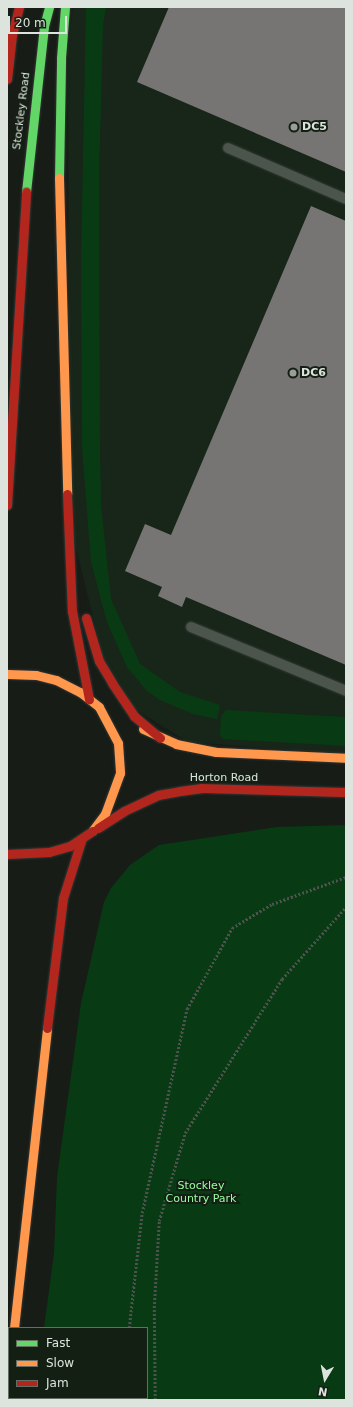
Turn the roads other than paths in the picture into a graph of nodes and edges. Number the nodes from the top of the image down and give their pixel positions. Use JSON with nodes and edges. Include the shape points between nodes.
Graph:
{"nodes":[{"id":1,"x":19,"y":7,"type":"edge"},
{"id":2,"x":49,"y":7,"type":"edge"},
{"id":3,"x":66,"y":7,"type":"edge"},
{"id":4,"x":12,"y":35,"type":"junction"},
{"id":5,"x":7,"y":58,"type":"edge"},
{"id":6,"x":7,"y":79,"type":"edge"},
{"id":7,"x":228,"y":148,"type":"dead end"},
{"id":8,"x":346,"y":199,"type":"edge"},
{"id":9,"x":7,"y":505,"type":"edge"},
{"id":10,"x":68,"y":517,"type":"junction"},
{"id":11,"x":82,"y":596,"type":"dead end"},
{"id":12,"x":84,"y":610,"type":"dead end"},
{"id":13,"x":191,"y":627,"type":"dead end"},
{"id":14,"x":7,"y":674,"type":"edge"},
{"id":15,"x":346,"y":691,"type":"edge"},
{"id":16,"x":89,"y":699,"type":"junction"},
{"id":17,"x":99,"y":707,"type":"junction"},
{"id":18,"x":113,"y":714,"type":"dead end"},
{"id":19,"x":127,"y":721,"type":"dead end"},
{"id":20,"x":160,"y":738,"type":"junction"},
{"id":21,"x":346,"y":758,"type":"edge"},
{"id":22,"x":346,"y":792,"type":"edge"},
{"id":23,"x":86,"y":836,"type":"junction"},
{"id":24,"x":7,"y":854,"type":"edge"},
{"id":25,"x":14,"y":1327,"type":"edge"},
{"id":26,"x":8,"y":1390,"type":"edge"},
{"id":27,"x":7,"y":1400,"type":"edge"}],
"edges":[{"from":1,"to":4,"type":"main road","name":"Stockley Road"},
{"from":2,"to":9,"type":"main road","name":"Stockley Road","via":[[44,26],[33,117],[22,234]]},
{"from":3,"to":10,"type":"main road","via":[[61,58],[58,203]]},
{"from":4,"to":5,"type":"main road"},
{"from":4,"to":6,"type":"main road","name":"Stockley Road"},
{"from":7,"to":8,"type":"lane"},
{"from":10,"to":11,"type":"main road"},
{"from":10,"to":16,"type":"main road","via":[[72,611]]},
{"from":12,"to":20,"type":"main road","via":[[99,661],[112,683],[134,716]]},
{"from":13,"to":15,"type":"lane"},
{"from":14,"to":16,"type":"main road","via":[[36,675],[56,680]]},
{"from":16,"to":17,"type":"main road"},
{"from":17,"to":18,"type":"main road"},
{"from":17,"to":23,"type":"main road","via":[[118,743],[120,773],[105,814]]},
{"from":19,"to":20,"type":"main road"},
{"from":20,"to":21,"type":"main road","via":[[193,749],[216,752]]},
{"from":22,"to":23,"type":"main road","name":"Horton Road","via":[[202,788],[180,791],[158,795],[124,811]]},
{"from":23,"to":24,"type":"main road","name":"Horton Road","via":[[70,846],[49,852]]},
{"from":23,"to":25,"type":"main road","via":[[63,898]]},
{"from":26,"to":27,"type":"main road"}]}
